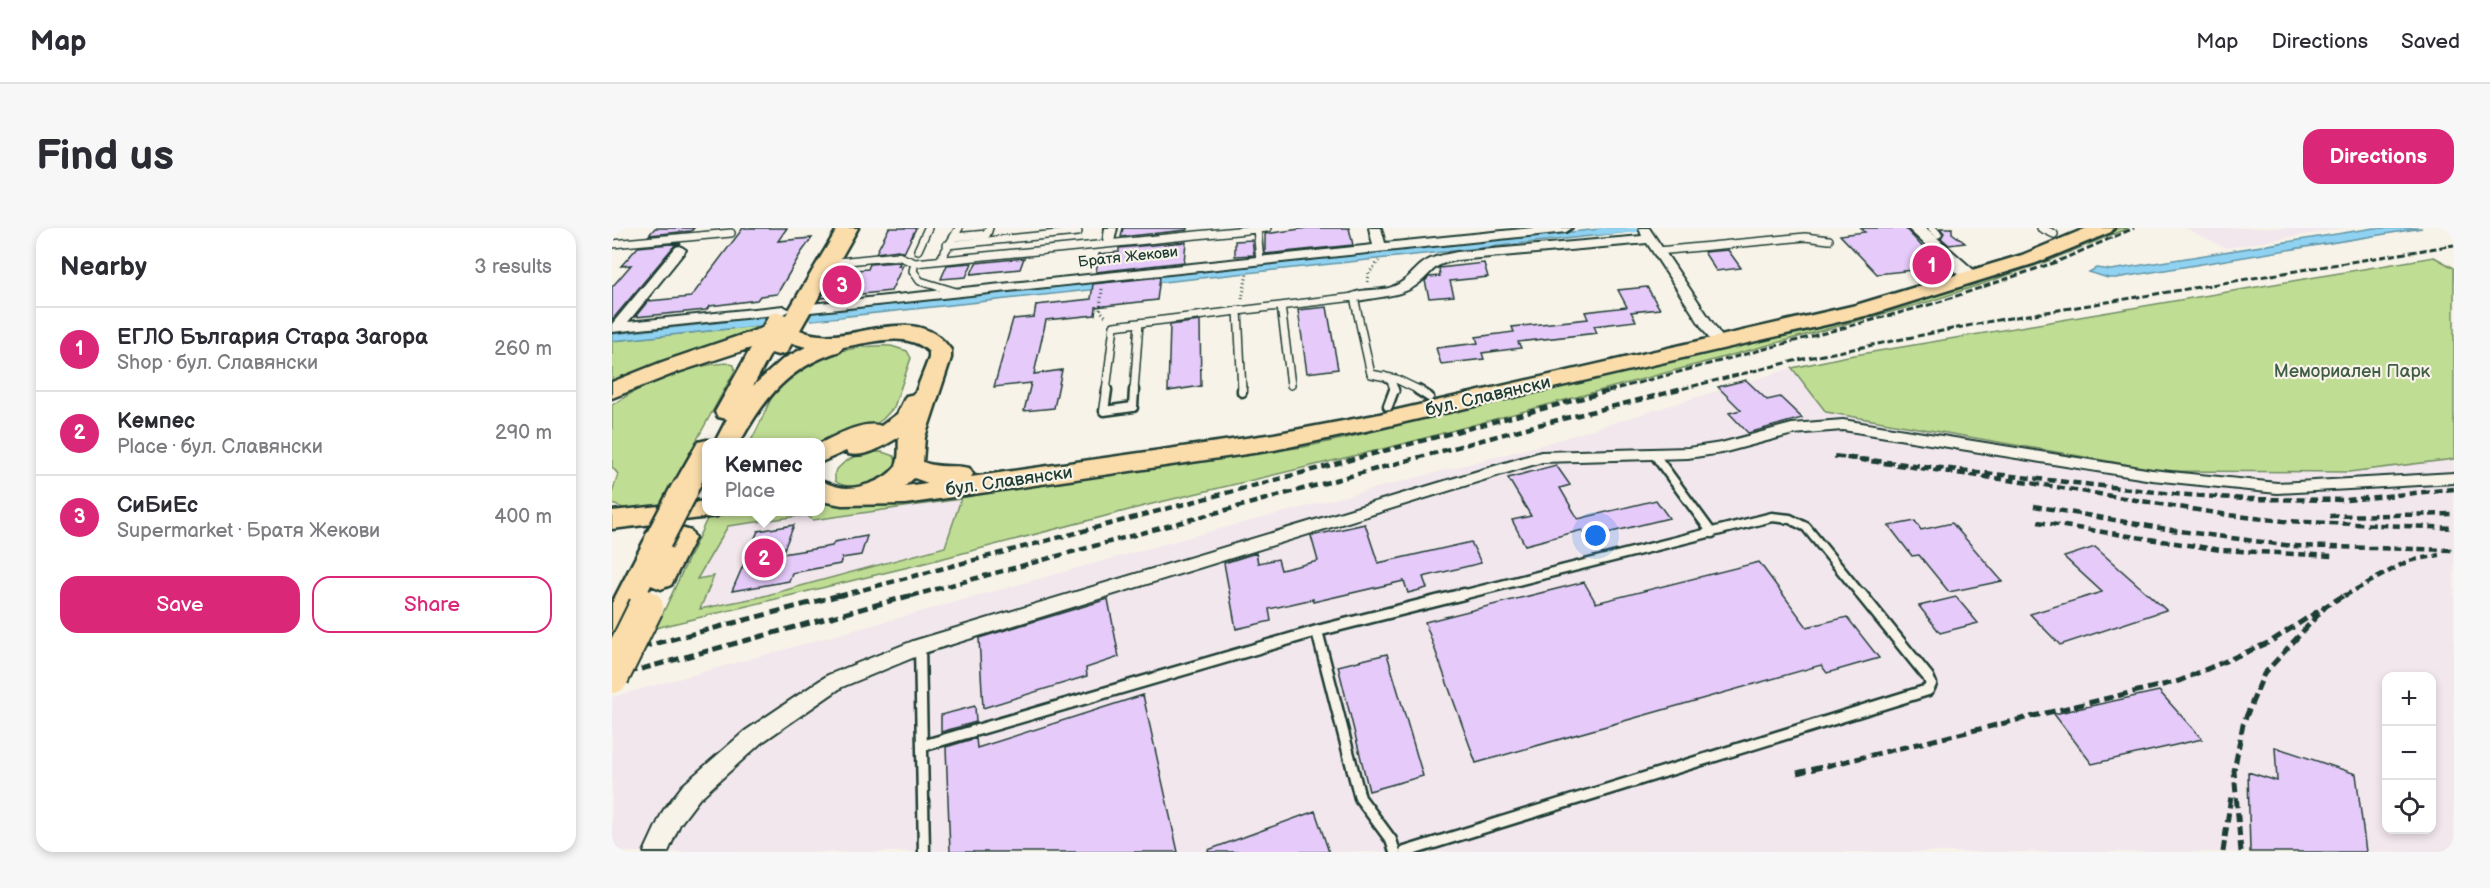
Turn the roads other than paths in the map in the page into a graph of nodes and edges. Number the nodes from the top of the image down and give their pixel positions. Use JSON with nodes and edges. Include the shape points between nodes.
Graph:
{"nodes":[{"id":1,"x":829,"y":228,"type":"edge"},
{"id":2,"x":848,"y":228,"type":"edge"},
{"id":3,"x":927,"y":228,"type":"edge"},
{"id":4,"x":959,"y":228,"type":"edge"},
{"id":5,"x":989,"y":228,"type":"edge"},
{"id":6,"x":1112,"y":228,"type":"edge"},
{"id":7,"x":1267,"y":228,"type":"edge"},
{"id":8,"x":1375,"y":228,"type":"edge"},
{"id":9,"x":1566,"y":228,"type":"edge"},
{"id":10,"x":1916,"y":228,"type":"edge"},
{"id":11,"x":1932,"y":228,"type":"edge"},
{"id":12,"x":2104,"y":228,"type":"edge"},
{"id":13,"x":1257,"y":229,"type":"edge"},
{"id":14,"x":1078,"y":230,"type":"edge"},
{"id":15,"x":2054,"y":230,"type":"edge"},
{"id":16,"x":731,"y":233,"type":"dead end"},
{"id":17,"x":1938,"y":234,"type":"dead end"},
{"id":18,"x":954,"y":237,"type":"junction"},
{"id":19,"x":1649,"y":237,"type":"edge"},
{"id":20,"x":1829,"y":240,"type":"dead end"},
{"id":21,"x":1109,"y":243,"type":"junction"},
{"id":22,"x":612,"y":244,"type":"edge"},
{"id":23,"x":947,"y":245,"type":"junction"},
{"id":24,"x":1075,"y":247,"type":"junction"},
{"id":25,"x":680,"y":250,"type":"dead end"},
{"id":26,"x":918,"y":250,"type":"dead end"},
{"id":27,"x":1381,"y":253,"type":"junction"},
{"id":28,"x":940,"y":260,"type":"junction"},
{"id":29,"x":1260,"y":260,"type":"junction"},
{"id":30,"x":828,"y":263,"type":"junction"},
{"id":31,"x":915,"y":263,"type":"junction"},
{"id":32,"x":1966,"y":272,"type":"junction"},
{"id":33,"x":920,"y":283,"type":"junction"},
{"id":34,"x":956,"y":292,"type":"junction"},
{"id":35,"x":914,"y":296,"type":"junction"},
{"id":36,"x":1354,"y":297,"type":"junction"},
{"id":37,"x":1281,"y":306,"type":"junction"},
{"id":38,"x":1236,"y":310,"type":"junction"},
{"id":39,"x":785,"y":321,"type":"junction"},
{"id":40,"x":1139,"y":323,"type":"junction"},
{"id":41,"x":615,"y":328,"type":"edge"},
{"id":42,"x":1715,"y":338,"type":"junction"},
{"id":43,"x":752,"y":365,"type":"junction"},
{"id":44,"x":926,"y":367,"type":"junction"},
{"id":45,"x":1382,"y":375,"type":"junction"},
{"id":46,"x":1291,"y":386,"type":"dead end"},
{"id":47,"x":612,"y":391,"type":"edge"},
{"id":48,"x":1242,"y":392,"type":"dead end"},
{"id":49,"x":1430,"y":397,"type":"junction"},
{"id":50,"x":612,"y":399,"type":"edge"},
{"id":51,"x":1388,"y":406,"type":"junction"},
{"id":52,"x":743,"y":413,"type":"junction"},
{"id":53,"x":712,"y":438,"type":"edge"},
{"id":54,"x":730,"y":438,"type":"edge"},
{"id":55,"x":857,"y":448,"type":"junction"},
{"id":56,"x":1654,"y":454,"type":"junction"},
{"id":57,"x":909,"y":458,"type":"junction"},
{"id":58,"x":2454,"y":478,"type":"edge"},
{"id":59,"x":827,"y":479,"type":"edge"},
{"id":60,"x":701,"y":493,"type":"edge"},
{"id":61,"x":617,"y":519,"type":"edge"},
{"id":62,"x":1712,"y":533,"type":"junction"},
{"id":63,"x":627,"y":617,"type":"edge"},
{"id":64,"x":1317,"y":631,"type":"junction"},
{"id":65,"x":920,"y":646,"type":"junction"},
{"id":66,"x":612,"y":676,"type":"edge"},
{"id":67,"x":922,"y":746,"type":"junction"},
{"id":68,"x":656,"y":852,"type":"edge"},
{"id":69,"x":924,"y":852,"type":"edge"},
{"id":70,"x":1395,"y":852,"type":"edge"},
{"id":71,"x":1405,"y":852,"type":"edge"}],
"edges":[{"from":1,"to":39,"type":"main road"},
{"from":2,"to":30,"type":"main road"},
{"from":3,"to":26,"type":"lane"},
{"from":4,"to":18,"type":"lane"},
{"from":5,"to":18,"type":"lane","via":[[987,234]]},
{"from":6,"to":21,"type":"street"},
{"from":7,"to":13,"type":"lane"},
{"from":8,"to":27,"type":"street"},
{"from":9,"to":27,"type":"street","name":"Братя Жекови"},
{"from":10,"to":32,"type":"street"},
{"from":11,"to":17,"type":"lane"},
{"from":12,"to":32,"type":"main road","name":"бул. Славянски","via":[[2029,259]]},
{"from":13,"to":21,"type":"lane"},
{"from":13,"to":29,"type":"lane"},
{"from":14,"to":23,"type":"lane"},
{"from":14,"to":24,"type":"lane"},
{"from":15,"to":32,"type":"main road","name":"бул. Славянски"},
{"from":16,"to":22,"type":"lane"},
{"from":18,"to":23,"type":"lane"},
{"from":19,"to":20,"type":"lane"},
{"from":19,"to":36,"type":"street","via":[[1457,256],[1438,260],[1395,291]]},
{"from":19,"to":42,"type":"street"},
{"from":21,"to":24,"type":"lane"},
{"from":23,"to":28,"type":"lane"},
{"from":24,"to":28,"type":"lane"},
{"from":25,"to":41,"type":"street"},
{"from":27,"to":29,"type":"street","name":"Братя Жекови"},
{"from":28,"to":31,"type":"lane"},
{"from":29,"to":34,"type":"street","name":"Братя Жекови"},
{"from":30,"to":31,"type":"lane","via":[[898,256]]},
{"from":30,"to":39,"type":"main road"},
{"from":31,"to":33,"type":"lane","via":[[914,275]]},
{"from":32,"to":42,"type":"main road","name":"бул. Славянски","via":[[1861,310]]},
{"from":33,"to":34,"type":"lane"},
{"from":33,"to":35,"type":"lane"},
{"from":34,"to":35,"type":"street","name":"Братя Жекови"},
{"from":35,"to":39,"type":"street","name":"Братя Жекови"},
{"from":36,"to":37,"type":"lane"},
{"from":36,"to":45,"type":"lane","via":[[1371,374]]},
{"from":37,"to":38,"type":"lane"},
{"from":37,"to":46,"type":"lane"},
{"from":38,"to":40,"type":"lane"},
{"from":38,"to":48,"type":"lane"},
{"from":39,"to":41,"type":"street","name":"Братя Жекови"},
{"from":39,"to":43,"type":"main road"},
{"from":39,"to":47,"type":"main road","via":[[730,349],[661,369]]},
{"from":39,"to":52,"type":"main road"},
{"from":39,"to":57,"type":"main road","via":[[798,340],[896,333],[917,334],[934,342],[940,358]]},
{"from":40,"to":40,"type":"lane","via":[[1133,407],[1104,411],[1114,326]]},
{"from":42,"to":49,"type":"main road","name":"бул. Славянски"},
{"from":42,"to":59,"type":"main road","name":"бул. Славянски","via":[[1375,422],[1274,442],[892,496]]},
{"from":43,"to":50,"type":"main road","via":[[738,358],[696,364],[646,381]]},
{"from":43,"to":53,"type":"main road"},
{"from":44,"to":52,"type":"main road","via":[[928,353],[920,345],[905,340],[832,346],[786,365]]},
{"from":44,"to":55,"type":"main road","via":[[913,408],[904,422],[889,434]]},
{"from":44,"to":59,"type":"main road","via":[[902,408]]},
{"from":45,"to":49,"type":"lane","via":[[1406,381]]},
{"from":45,"to":51,"type":"lane","via":[[1391,381],[1395,392]]},
{"from":49,"to":51,"type":"main road","name":"бул. Славянски"},
{"from":51,"to":57,"type":"main road","name":"бул. Славянски","via":[[1246,433],[961,474],[929,475]]},
{"from":52,"to":54,"type":"main road"},
{"from":55,"to":57,"type":"main road","name":"бул. Славянски","via":[[891,443],[904,447]]},
{"from":55,"to":59,"type":"main road","via":[[841,454]]},
{"from":56,"to":58,"type":"street","via":[[1722,448],[1792,429],[1843,426],[2152,475],[2277,488]]},
{"from":56,"to":62,"type":"lane"},
{"from":56,"to":65,"type":"street","via":[[1541,457]]},
{"from":57,"to":59,"type":"main road","via":[[901,475],[887,485]]},
{"from":60,"to":61,"type":"main road"},
{"from":60,"to":63,"type":"main road","bridge":true,"via":[[669,540]]},
{"from":62,"to":64,"type":"lane"},
{"from":62,"to":71,"type":"lane","via":[[1772,517],[1790,519],[1806,527],[1928,677],[1928,690]]},
{"from":63,"to":66,"type":"main road","bridge":true},
{"from":64,"to":67,"type":"lane"},
{"from":64,"to":70,"type":"lane","via":[[1360,798],[1391,840]]},
{"from":65,"to":67,"type":"lane"},
{"from":65,"to":68,"type":"street","via":[[835,681],[753,737],[692,792],[671,818]]},
{"from":67,"to":69,"type":"lane"}]}
